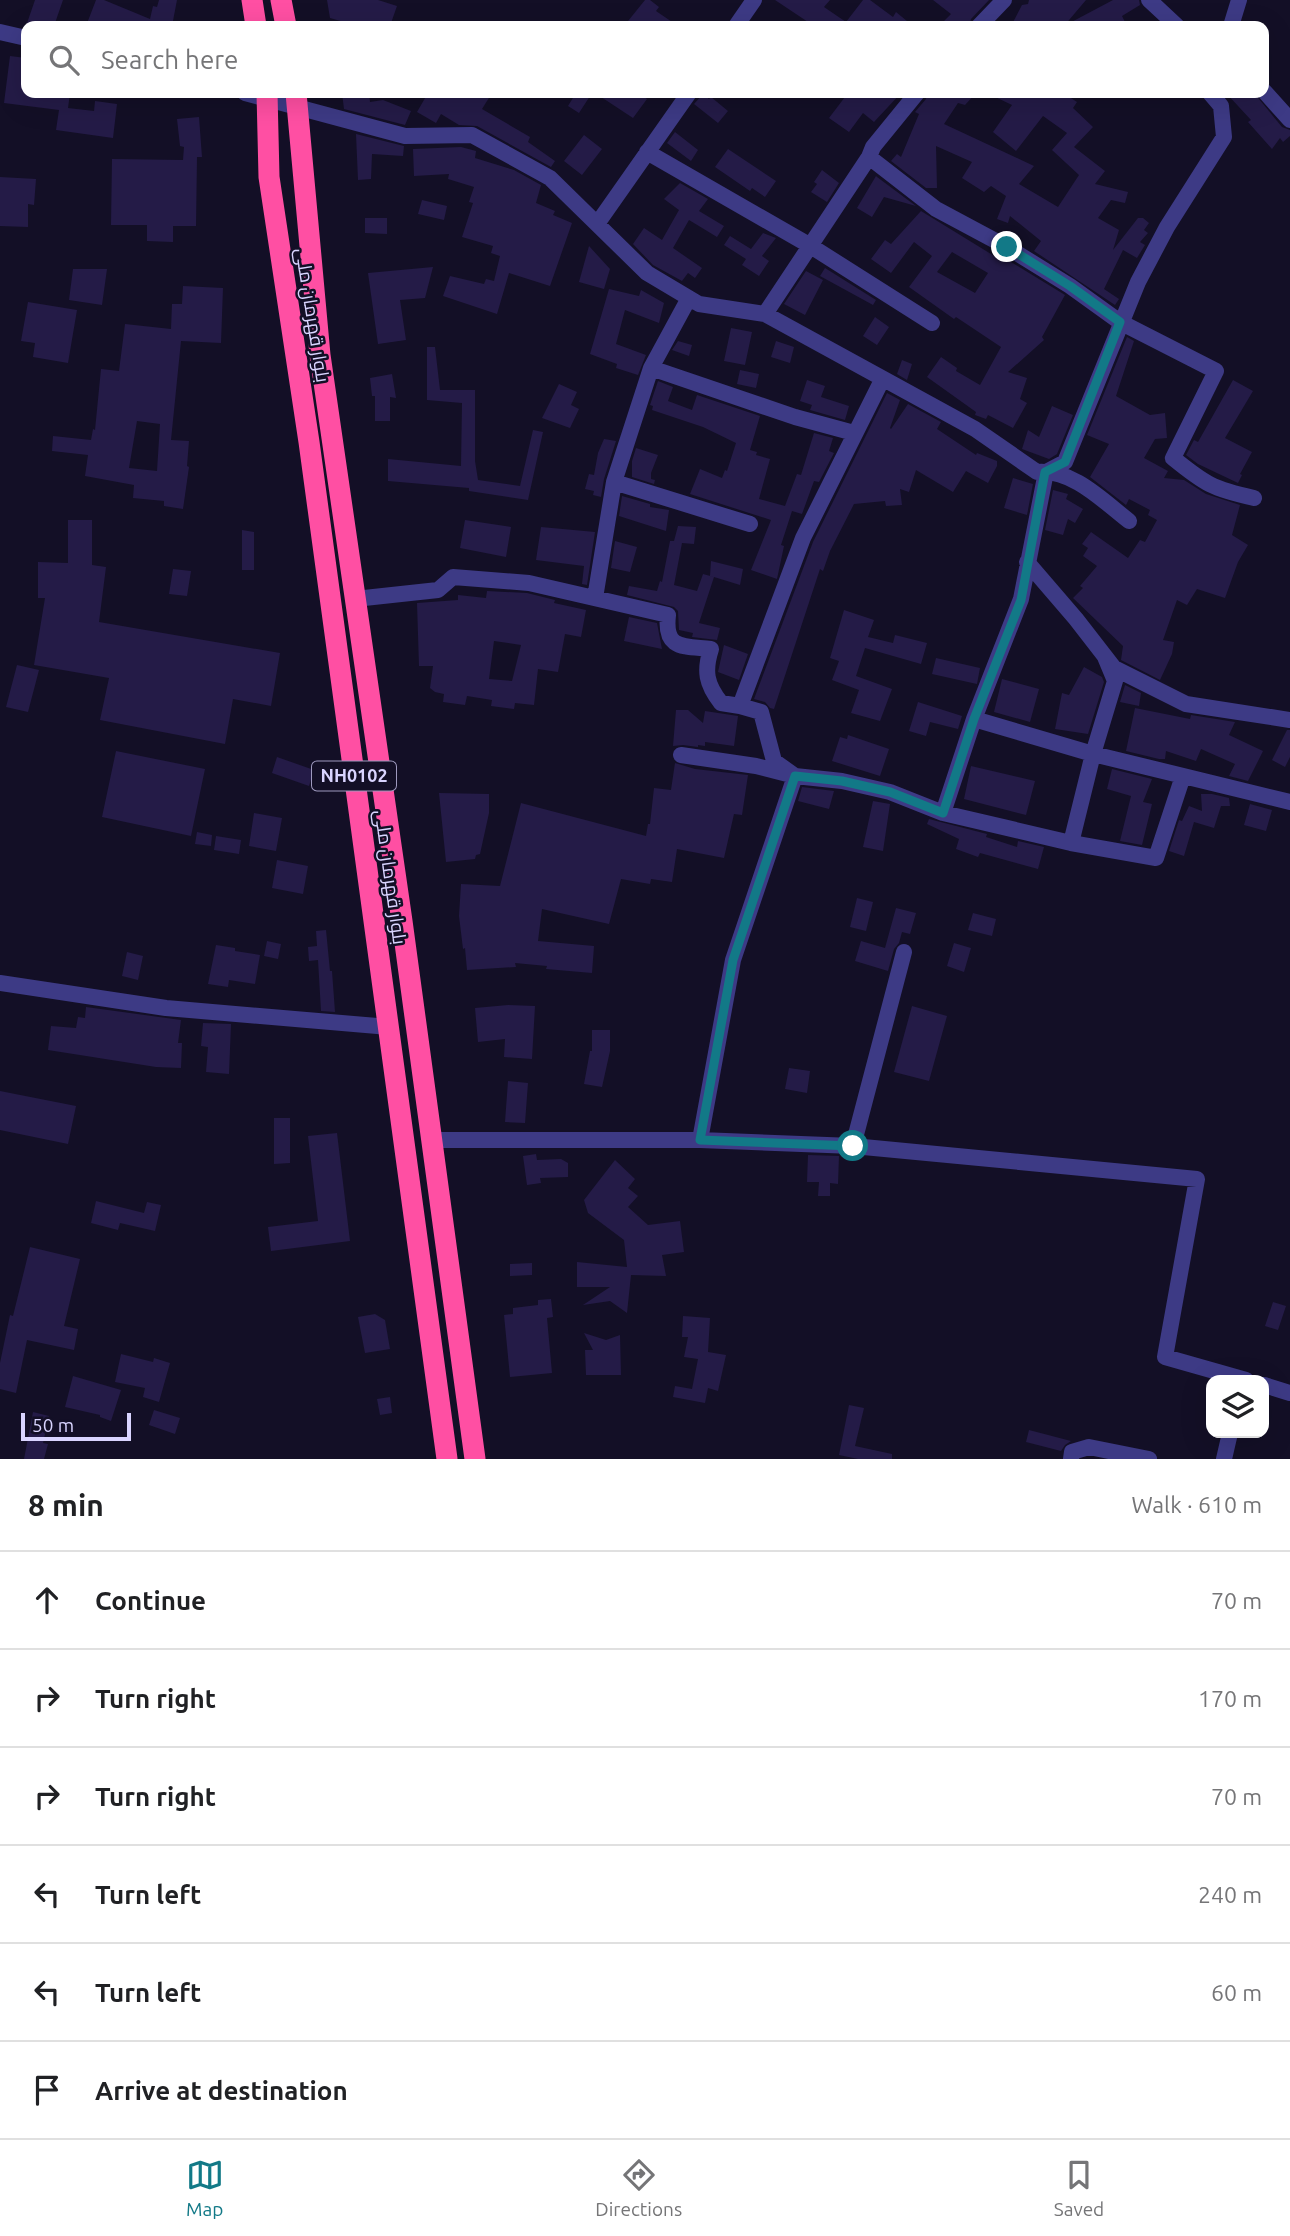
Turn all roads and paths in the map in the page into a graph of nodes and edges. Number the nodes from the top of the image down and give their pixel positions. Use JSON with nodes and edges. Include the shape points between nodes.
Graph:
{"nodes":[{"id":1,"x":252,"y":0,"type":"edge"},
{"id":2,"x":281,"y":0,"type":"edge"},
{"id":3,"x":754,"y":0,"type":"edge"},
{"id":4,"x":1004,"y":0,"type":"edge"},
{"id":5,"x":1149,"y":0,"type":"edge"},
{"id":6,"x":1239,"y":0,"type":"edge"},
{"id":7,"x":255,"y":21,"type":"edge"},
{"id":8,"x":285,"y":21,"type":"edge"},
{"id":9,"x":739,"y":21,"type":"edge"},
{"id":10,"x":984,"y":21,"type":"edge"},
{"id":11,"x":1172,"y":21,"type":"edge"},
{"id":12,"x":1233,"y":21,"type":"edge"},
{"id":13,"x":0,"y":32,"type":"edge"},
{"id":14,"x":21,"y":37,"type":"edge"},
{"id":15,"x":1269,"y":97,"type":"edge"},
{"id":16,"x":268,"y":98,"type":"edge"},
{"id":17,"x":685,"y":98,"type":"edge"},
{"id":18,"x":913,"y":98,"type":"edge"},
{"id":19,"x":1214,"y":98,"type":"edge"},
{"id":20,"x":298,"y":100,"type":"edge"},
{"id":21,"x":1290,"y":120,"type":"edge"},
{"id":22,"x":647,"y":152,"type":"junction"},
{"id":23,"x":869,"y":157,"type":"junction"},
{"id":24,"x":597,"y":224,"type":"junction"},
{"id":25,"x":809,"y":245,"type":"junction"},
{"id":26,"x":689,"y":298,"type":"junction"},
{"id":27,"x":765,"y":314,"type":"junction"},
{"id":28,"x":1120,"y":322,"type":"junction"},
{"id":29,"x":932,"y":323,"type":"dead end"},
{"id":30,"x":651,"y":368,"type":"junction"},
{"id":31,"x":882,"y":380,"type":"junction"},
{"id":32,"x":854,"y":433,"type":"junction"},
{"id":33,"x":1045,"y":472,"type":"junction"},
{"id":34,"x":614,"y":482,"type":"junction"},
{"id":35,"x":1254,"y":498,"type":"dead end"},
{"id":36,"x":1129,"y":521,"type":"dead end"},
{"id":37,"x":750,"y":524,"type":"dead end"},
{"id":38,"x":1027,"y":562,"type":"junction"},
{"id":39,"x":595,"y":598,"type":"junction"},
{"id":40,"x":355,"y":599,"type":"junction"},
{"id":41,"x":1105,"y":657,"type":"junction"},
{"id":42,"x":740,"y":706,"type":"junction"},
{"id":43,"x":974,"y":719,"type":"junction"},
{"id":44,"x":1290,"y":720,"type":"edge"},
{"id":45,"x":1093,"y":754,"type":"junction"},
{"id":46,"x":681,"y":755,"type":"dead end"},
{"id":47,"x":795,"y":776,"type":"junction"},
{"id":48,"x":1183,"y":776,"type":"junction"},
{"id":49,"x":1290,"y":802,"type":"edge"},
{"id":50,"x":943,"y":813,"type":"junction"},
{"id":51,"x":1071,"y":843,"type":"junction"},
{"id":52,"x":904,"y":952,"type":"dead end"},
{"id":53,"x":0,"y":983,"type":"edge"},
{"id":54,"x":389,"y":1027,"type":"junction"},
{"id":55,"x":431,"y":1140,"type":"junction"},
{"id":56,"x":700,"y":1140,"type":"junction"},
{"id":57,"x":853,"y":1146,"type":"junction"},
{"id":58,"x":1226,"y":1375,"type":"edge"},
{"id":59,"x":1269,"y":1387,"type":"edge"},
{"id":60,"x":1290,"y":1393,"type":"edge"},
{"id":61,"x":1229,"y":1438,"type":"edge"},
{"id":62,"x":447,"y":1459,"type":"edge"},
{"id":63,"x":475,"y":1459,"type":"edge"},
{"id":64,"x":1070,"y":1459,"type":"edge"},
{"id":65,"x":1149,"y":1459,"type":"edge"},
{"id":66,"x":1224,"y":1459,"type":"edge"}],
"edges":[{"from":1,"to":7,"type":"highway"},
{"from":2,"to":8,"type":"highway"},
{"from":3,"to":9,"type":"street"},
{"from":4,"to":10,"type":"street"},
{"from":5,"to":11,"type":"street"},
{"from":6,"to":12,"type":"street"},
{"from":13,"to":14,"type":"street"},
{"from":15,"to":21,"type":"street"},
{"from":16,"to":54,"type":"highway","name":"بلوار قهرمان ملی","number":"NH0102","via":[[269,177]]},
{"from":17,"to":22,"type":"street"},
{"from":18,"to":23,"type":"street"},
{"from":19,"to":28,"type":"street","via":[[1221,106],[1224,137],[1167,227]]},
{"from":20,"to":24,"type":"street","via":[[405,136],[472,135],[550,178]]},
{"from":20,"to":40,"type":"highway","name":"بلوار قهرمان ملی","number":"NH0102","via":[[320,355]]},
{"from":22,"to":24,"type":"street"},
{"from":22,"to":25,"type":"street"},
{"from":23,"to":25,"type":"street"},
{"from":23,"to":28,"type":"street","via":[[936,209],[1007,247]]},
{"from":24,"to":26,"type":"street","via":[[647,273]]},
{"from":25,"to":27,"type":"street"},
{"from":25,"to":29,"type":"street"},
{"from":26,"to":27,"type":"street","via":[[699,304]]},
{"from":26,"to":30,"type":"street"},
{"from":27,"to":31,"type":"street"},
{"from":28,"to":33,"type":"street","via":[[1065,462]]},
{"from":28,"to":35,"type":"street","via":[[1216,371],[1173,458],[1221,491]]},
{"from":30,"to":32,"type":"street"},
{"from":30,"to":34,"type":"street"},
{"from":31,"to":32,"type":"street"},
{"from":31,"to":33,"type":"street","via":[[975,429],[1037,472]]},
{"from":32,"to":42,"type":"street","via":[[803,538]]},
{"from":33,"to":36,"type":"street","via":[[1073,480]]},
{"from":33,"to":38,"type":"street"},
{"from":34,"to":37,"type":"street"},
{"from":34,"to":39,"type":"street"},
{"from":38,"to":41,"type":"street"},
{"from":38,"to":43,"type":"street","via":[[1021,600]]},
{"from":39,"to":40,"type":"street","via":[[529,583],[453,577],[438,590]]},
{"from":39,"to":42,"type":"street","via":[[668,615],[666,631],[672,641],[711,649],[705,674],[721,704]]},
{"from":40,"to":55,"type":"highway","name":"بلوار قهرمان ملی","number":"NH0102"},
{"from":41,"to":44,"type":"street","via":[[1114,668],[1186,704]]},
{"from":41,"to":45,"type":"street","via":[[1115,681]]},
{"from":42,"to":47,"type":"street","via":[[761,712],[774,761]]},
{"from":43,"to":45,"type":"street"},
{"from":43,"to":50,"type":"street"},
{"from":45,"to":48,"type":"street"},
{"from":45,"to":51,"type":"street"},
{"from":46,"to":47,"type":"street"},
{"from":47,"to":50,"type":"street","via":[[890,792]]},
{"from":47,"to":56,"type":"street","via":[[733,960]]},
{"from":48,"to":49,"type":"street"},
{"from":48,"to":51,"type":"street","via":[[1156,858]]},
{"from":50,"to":51,"type":"street"},
{"from":52,"to":57,"type":"street"},
{"from":53,"to":54,"type":"street","via":[[166,1008]]},
{"from":54,"to":62,"type":"highway","name":"بلوار قهرمان ملی","number":"NH0102"},
{"from":55,"to":56,"type":"street"},
{"from":55,"to":63,"type":"highway","name":"بلوار قهرمان ملی","number":"NH0102"},
{"from":56,"to":57,"type":"street"},
{"from":57,"to":58,"type":"street","via":[[1197,1179],[1165,1357]]},
{"from":59,"to":60,"type":"street"},
{"from":61,"to":66,"type":"street"},
{"from":64,"to":65,"type":"street","via":[[1072,1452],[1089,1447]]}]}
